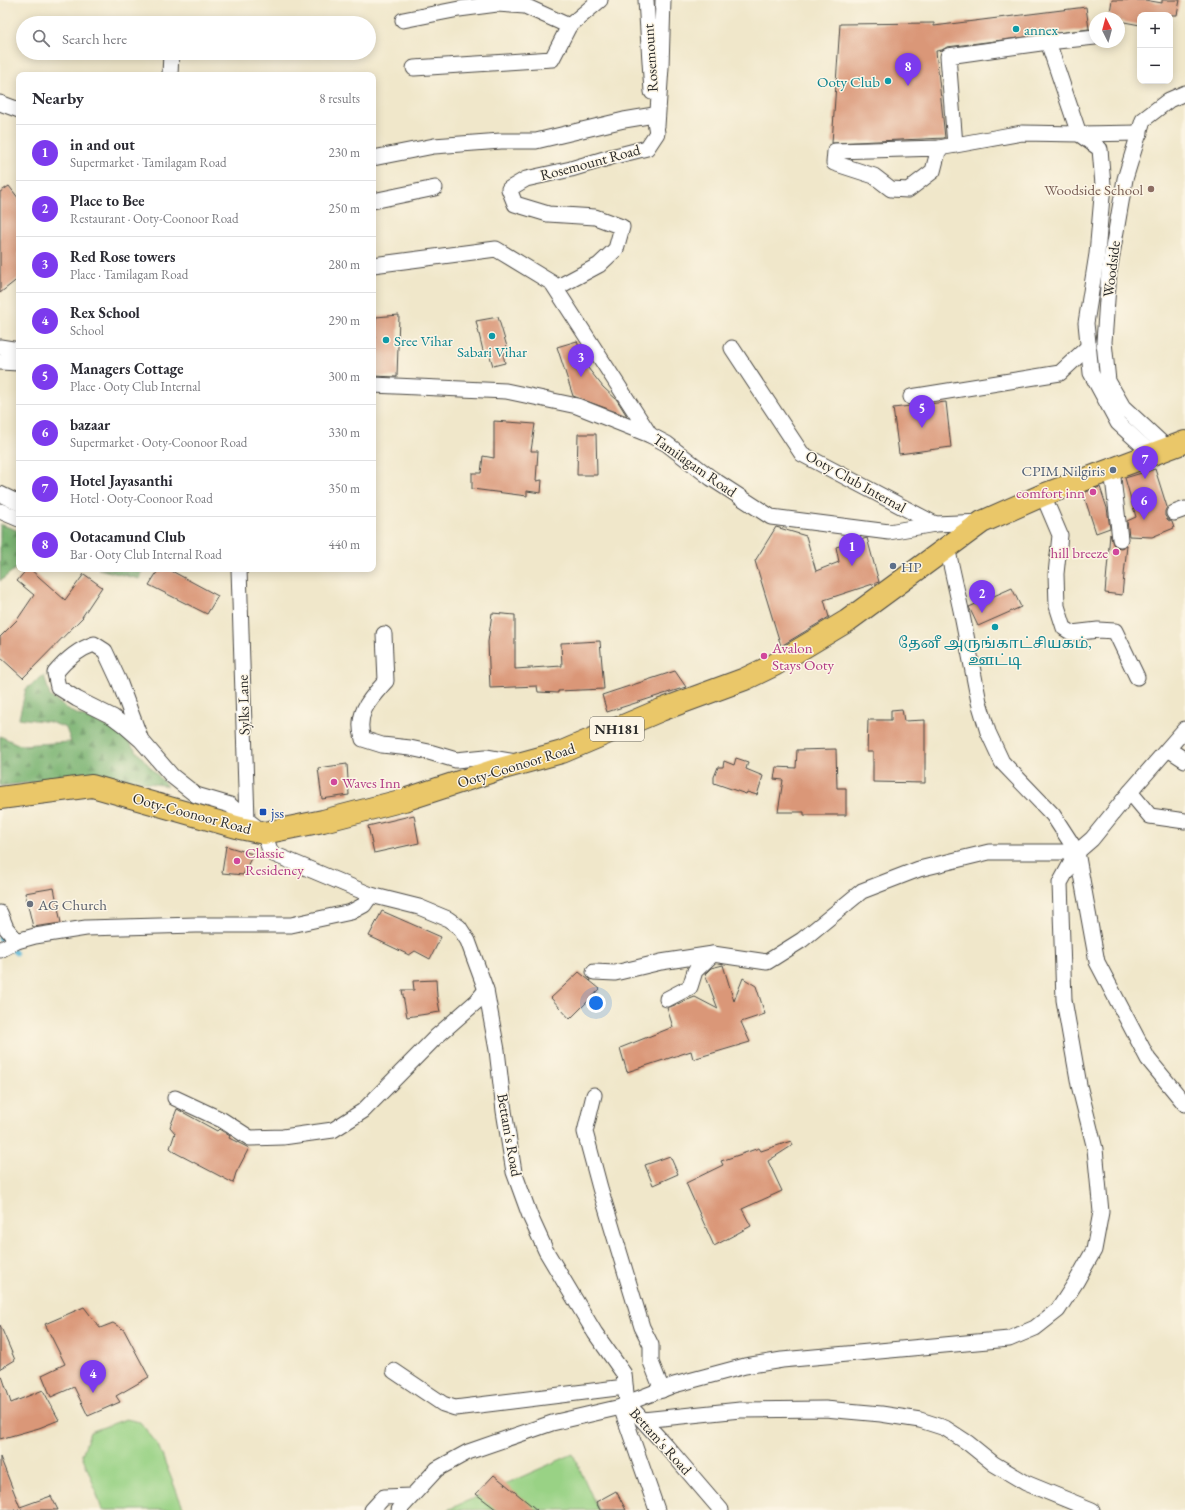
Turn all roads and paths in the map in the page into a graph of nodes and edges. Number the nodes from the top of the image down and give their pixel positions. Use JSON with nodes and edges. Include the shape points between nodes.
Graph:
{"nodes":[{"id":1,"x":600,"y":0,"type":"edge"},
{"id":2,"x":646,"y":0,"type":"edge"},
{"id":3,"x":663,"y":0,"type":"edge"},
{"id":4,"x":403,"y":20,"type":"dead end"},
{"id":5,"x":569,"y":26,"type":"junction"},
{"id":6,"x":1089,"y":38,"type":"edge"},
{"id":7,"x":1048,"y":42,"type":"junction"},
{"id":8,"x":171,"y":60,"type":"edge"},
{"id":9,"x":414,"y":68,"type":"dead end"},
{"id":10,"x":170,"y":72,"type":"edge"},
{"id":11,"x":1185,"y":93,"type":"edge"},
{"id":12,"x":0,"y":103,"type":"edge"},
{"id":13,"x":16,"y":109,"type":"edge"},
{"id":14,"x":654,"y":115,"type":"junction"},
{"id":15,"x":657,"y":133,"type":"junction"},
{"id":16,"x":1140,"y":133,"type":"junction"},
{"id":17,"x":1079,"y":134,"type":"junction"},
{"id":18,"x":955,"y":145,"type":"junction"},
{"id":19,"x":939,"y":148,"type":"junction"},
{"id":20,"x":376,"y":157,"type":"edge"},
{"id":21,"x":435,"y":188,"type":"dead end"},
{"id":22,"x":376,"y":200,"type":"edge"},
{"id":23,"x":376,"y":265,"type":"edge"},
{"id":24,"x":556,"y":288,"type":"junction"},
{"id":25,"x":1089,"y":346,"type":"junction"},
{"id":26,"x":0,"y":347,"type":"edge"},
{"id":27,"x":732,"y":348,"type":"dead end"},
{"id":28,"x":16,"y":350,"type":"edge"},
{"id":29,"x":0,"y":362,"type":"edge"},
{"id":30,"x":16,"y":363,"type":"edge"},
{"id":31,"x":376,"y":385,"type":"edge"},
{"id":32,"x":910,"y":397,"type":"dead end"},
{"id":33,"x":650,"y":435,"type":"junction"},
{"id":34,"x":1168,"y":448,"type":"edge"},
{"id":35,"x":1112,"y":469,"type":"junction"},
{"id":36,"x":0,"y":494,"type":"edge"},
{"id":37,"x":1043,"y":495,"type":"junction"},
{"id":38,"x":16,"y":501,"type":"edge"},
{"id":39,"x":0,"y":511,"type":"edge"},
{"id":40,"x":16,"y":518,"type":"edge"},
{"id":41,"x":982,"y":522,"type":"junction"},
{"id":42,"x":935,"y":524,"type":"junction"},
{"id":43,"x":1120,"y":539,"type":"dead end"},
{"id":44,"x":947,"y":548,"type":"junction"},
{"id":45,"x":239,"y":572,"type":"edge"},
{"id":46,"x":384,"y":634,"type":"dead end"},
{"id":47,"x":1137,"y":677,"type":"dead end"},
{"id":48,"x":1185,"y":729,"type":"edge"},
{"id":49,"x":141,"y":740,"type":"junction"},
{"id":50,"x":1168,"y":749,"type":"junction"},
{"id":51,"x":1185,"y":760,"type":"edge"},
{"id":52,"x":521,"y":763,"type":"junction"},
{"id":53,"x":1130,"y":792,"type":"junction"},
{"id":54,"x":0,"y":798,"type":"edge"},
{"id":55,"x":1185,"y":821,"type":"edge"},
{"id":56,"x":255,"y":826,"type":"junction"},
{"id":57,"x":1077,"y":852,"type":"junction"},
{"id":58,"x":371,"y":895,"type":"junction"},
{"id":59,"x":0,"y":913,"type":"edge"},
{"id":60,"x":17,"y":941,"type":"junction"},
{"id":61,"x":0,"y":950,"type":"edge"},
{"id":62,"x":714,"y":954,"type":"junction"},
{"id":63,"x":594,"y":972,"type":"dead end"},
{"id":64,"x":486,"y":990,"type":"junction"},
{"id":65,"x":667,"y":999,"type":"dead end"},
{"id":66,"x":594,"y":1095,"type":"dead end"},
{"id":67,"x":175,"y":1098,"type":"dead end"},
{"id":68,"x":1185,"y":1104,"type":"edge"},
{"id":69,"x":394,"y":1371,"type":"dead end"},
{"id":70,"x":625,"y":1386,"type":"junction"},
{"id":71,"x":662,"y":1390,"type":"junction"},
{"id":72,"x":624,"y":1405,"type":"junction"},
{"id":73,"x":642,"y":1420,"type":"junction"},
{"id":74,"x":411,"y":1496,"type":"junction"},
{"id":75,"x":1068,"y":1506,"type":"edge"},
{"id":76,"x":372,"y":1510,"type":"edge"},
{"id":77,"x":399,"y":1510,"type":"edge"},
{"id":78,"x":657,"y":1510,"type":"edge"},
{"id":79,"x":721,"y":1510,"type":"edge"},
{"id":80,"x":1092,"y":1510,"type":"edge"}],
"edges":[{"from":1,"to":5,"type":"street"},
{"from":2,"to":14,"type":"street","name":"Rosemount"},
{"from":3,"to":15,"type":"street"},
{"from":4,"to":5,"type":"street","via":[[497,4],[525,6]]},
{"from":5,"to":9,"type":"street","via":[[552,59]]},
{"from":6,"to":7,"type":"street"},
{"from":7,"to":17,"type":"street"},
{"from":7,"to":18,"type":"street","via":[[948,56]]},
{"from":8,"to":10,"type":"street"},
{"from":11,"to":16,"type":"street","name":"Woodside","via":[[1169,100],[1144,120]]},
{"from":12,"to":13,"type":"street"},
{"from":14,"to":15,"type":"street","name":"Rosemount Road"},
{"from":14,"to":20,"type":"street","name":"Rosemount Road","via":[[536,141],[434,146]]},
{"from":15,"to":24,"type":"street","name":"Rosemount Road","via":[[647,148],[526,179],[509,189],[515,204],[548,214],[595,217],[622,227],[616,249],[599,265]]},
{"from":16,"to":17,"type":"street"},
{"from":16,"to":34,"type":"street","name":"Woodside","via":[[1125,179],[1109,272],[1104,342],[1108,381],[1123,407]]},
{"from":17,"to":18,"type":"street","via":[[1022,133]]},
{"from":17,"to":25,"type":"street","via":[[1100,149],[1102,185],[1097,254],[1086,323]]},
{"from":18,"to":19,"type":"street"},
{"from":19,"to":19,"type":"street","via":[[933,171],[908,190],[891,189],[874,176],[834,163],[835,151]]},
{"from":21,"to":22,"type":"street"},
{"from":23,"to":24,"type":"street","name":"Tamilagam Road","via":[[496,249],[552,283]]},
{"from":24,"to":33,"type":"street","name":"Tamilagam Road"},
{"from":25,"to":32,"type":"street","via":[[1060,373]]},
{"from":25,"to":34,"type":"street","via":[[1091,372],[1118,423]]},
{"from":26,"to":28,"type":"street"},
{"from":27,"to":42,"type":"street","name":"Ooty Club Internal","via":[[802,454]]},
{"from":29,"to":30,"type":"street"},
{"from":31,"to":33,"type":"street","via":[[506,392],[577,406]]},
{"from":33,"to":42,"type":"street","name":"Tamilagam Road","via":[[667,444],[711,478],[771,518],[888,532]]},
{"from":34,"to":35,"type":"highway","name":"Ooty-Coonoor Road","number":"NH181"},
{"from":35,"to":37,"type":"highway","name":"Ooty-Coonoor Road","number":"NH181"},
{"from":35,"to":43,"type":"street"},
{"from":36,"to":38,"type":"street"},
{"from":37,"to":41,"type":"highway","name":"Ooty-Coonoor Road","number":"NH181"},
{"from":37,"to":47,"type":"street","via":[[1060,535],[1056,574],[1057,606],[1064,628],[1072,633],[1115,631]]},
{"from":39,"to":40,"type":"street"},
{"from":41,"to":42,"type":"street","name":"Tamilagam Road"},
{"from":41,"to":44,"type":"highway","name":"Ooty-Coonoor Road","number":"NH181"},
{"from":44,"to":52,"type":"highway","name":"Ooty-Coonoor Road","number":"NH181","via":[[847,621],[774,665],[562,752]]},
{"from":44,"to":57,"type":"street","via":[[979,702],[988,732],[1002,762],[1054,815]]},
{"from":45,"to":56,"type":"street","name":"Sylks Lane"},
{"from":46,"to":52,"type":"street","via":[[386,681],[363,710],[360,730],[363,739],[430,752],[456,760],[486,757]]},
{"from":48,"to":50,"type":"street"},
{"from":49,"to":49,"type":"street","via":[[113,717],[58,687],[55,672],[63,663],[88,646],[94,644],[105,651]]},
{"from":49,"to":56,"type":"street","via":[[172,776],[196,796],[230,805]]},
{"from":50,"to":51,"type":"street"},
{"from":50,"to":53,"type":"street"},
{"from":52,"to":56,"type":"highway","name":"Ooty-Coonoor Road","number":"NH181","via":[[404,800],[323,821]]},
{"from":53,"to":55,"type":"street","via":[[1150,816]]},
{"from":53,"to":57,"type":"street","via":[[1092,839]]},
{"from":54,"to":56,"type":"highway","name":"Ooty-Coonoor Road","number":"NH181","via":[[92,786],[240,828]]},
{"from":56,"to":58,"type":"street","name":"Bettam's Road","via":[[271,853]]},
{"from":57,"to":62,"type":"street","via":[[988,852],[919,869],[862,891],[802,940],[767,962]]},
{"from":57,"to":68,"type":"street","via":[[1097,962],[1148,1059]]},
{"from":57,"to":71,"type":"street","via":[[1060,883],[1064,1000],[1079,1085],[1096,1148],[1101,1212],[1094,1250],[1058,1310],[1035,1328],[1009,1339],[782,1360],[745,1366]]},
{"from":58,"to":60,"type":"street","via":[[364,905],[351,912],[291,925],[86,928]]},
{"from":58,"to":64,"type":"street","name":"Bettam's Road","via":[[419,907],[448,919],[459,928],[468,941]]},
{"from":59,"to":60,"type":"street","via":[[6,928]]},
{"from":60,"to":61,"type":"street"},
{"from":62,"to":63,"type":"street","via":[[615,972]]},
{"from":62,"to":65,"type":"street","via":[[695,971],[690,987]]},
{"from":64,"to":67,"type":"street","via":[[363,1111],[333,1130],[283,1137],[250,1138],[222,1120]]},
{"from":64,"to":70,"type":"street","name":"Bettam's Road","via":[[514,1172],[546,1251],[594,1332],[624,1374]]},
{"from":66,"to":71,"type":"street","via":[[585,1132],[642,1327],[651,1345],[652,1362]]},
{"from":69,"to":70,"type":"street","via":[[443,1404],[455,1408]]},
{"from":70,"to":72,"type":"street","name":"Bettam's Road"},
{"from":71,"to":72,"type":"street"},
{"from":72,"to":73,"type":"street","name":"Bettam's Road"},
{"from":72,"to":74,"type":"street","via":[[552,1423],[468,1452],[437,1469]]},
{"from":72,"to":78,"type":"street"},
{"from":73,"to":75,"type":"street","via":[[740,1410],[825,1409],[920,1420],[945,1428],[994,1464]]},
{"from":73,"to":79,"type":"street","name":"Bettam's Road"},
{"from":74,"to":76,"type":"street","via":[[384,1497]]},
{"from":74,"to":77,"type":"street"},
{"from":75,"to":80,"type":"street"}]}
